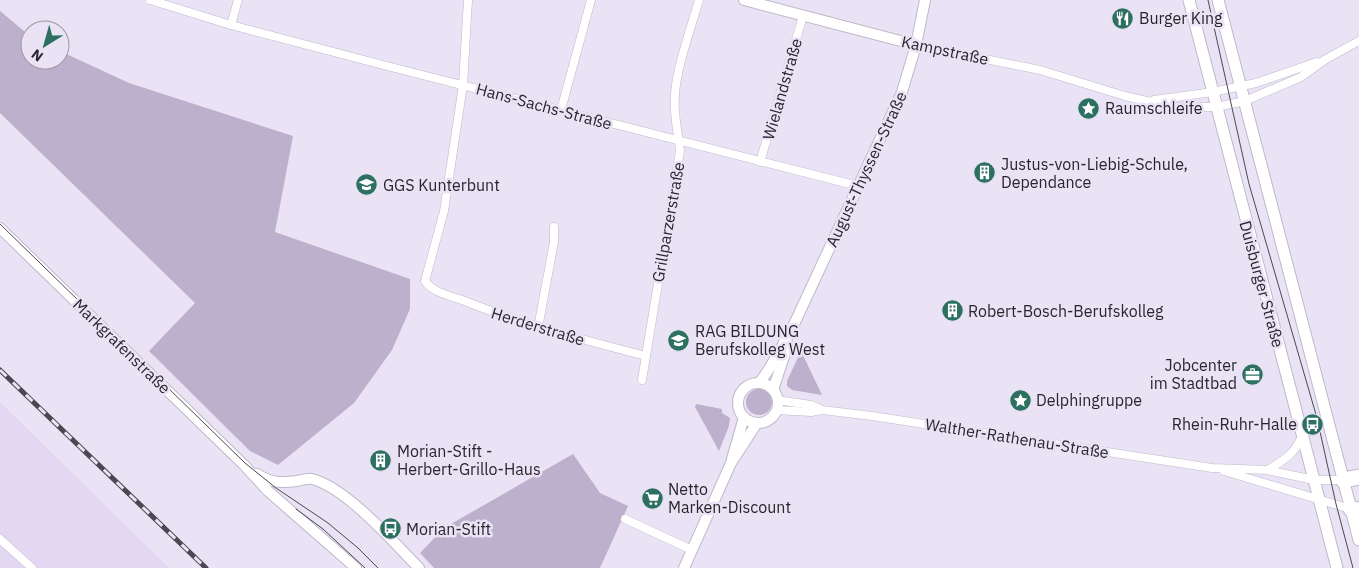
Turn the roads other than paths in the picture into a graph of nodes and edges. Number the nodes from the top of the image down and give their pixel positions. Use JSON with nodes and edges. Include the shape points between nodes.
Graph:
{"nodes":[{"id":1,"x":150,"y":0,"type":"edge"},
{"id":2,"x":238,"y":0,"type":"edge"},
{"id":3,"x":468,"y":0,"type":"edge"},
{"id":4,"x":591,"y":0,"type":"edge"},
{"id":5,"x":699,"y":0,"type":"edge"},
{"id":6,"x":744,"y":0,"type":"edge"},
{"id":7,"x":924,"y":0,"type":"edge"},
{"id":8,"x":1189,"y":0,"type":"edge"},
{"id":9,"x":1218,"y":0,"type":"edge"},
{"id":10,"x":766,"y":3,"type":"edge"},
{"id":11,"x":803,"y":16,"type":"junction"},
{"id":12,"x":231,"y":25,"type":"junction"},
{"id":13,"x":1359,"y":41,"type":"edge"},
{"id":14,"x":916,"y":45,"type":"junction"},
{"id":15,"x":1326,"y":59,"type":"junction"},
{"id":16,"x":463,"y":85,"type":"junction"},
{"id":17,"x":1241,"y":86,"type":"junction"},
{"id":18,"x":1213,"y":92,"type":"junction"},
{"id":19,"x":1147,"y":101,"type":"junction"},
{"id":20,"x":1245,"y":101,"type":"junction"},
{"id":21,"x":1216,"y":107,"type":"junction"},
{"id":22,"x":561,"y":110,"type":"junction"},
{"id":23,"x":679,"y":142,"type":"junction"},
{"id":24,"x":760,"y":162,"type":"junction"},
{"id":25,"x":858,"y":186,"type":"junction"},
{"id":26,"x":554,"y":227,"type":"dead end"},
{"id":27,"x":0,"y":228,"type":"edge"},
{"id":28,"x":538,"y":328,"type":"junction"},
{"id":29,"x":790,"y":333,"type":"junction"},
{"id":30,"x":646,"y":356,"type":"junction"},
{"id":31,"x":642,"y":380,"type":"dead end"},
{"id":32,"x":759,"y":383,"type":"junction"},
{"id":33,"x":773,"y":390,"type":"junction"},
{"id":34,"x":777,"y":405,"type":"junction"},
{"id":35,"x":744,"y":417,"type":"junction"},
{"id":36,"x":756,"y":423,"type":"junction"},
{"id":37,"x":1303,"y":434,"type":"junction"},
{"id":38,"x":731,"y":463,"type":"junction"},
{"id":39,"x":244,"y":465,"type":"junction"},
{"id":40,"x":1212,"y":468,"type":"junction"},
{"id":41,"x":1267,"y":470,"type":"junction"},
{"id":42,"x":1359,"y":478,"type":"edge"},
{"id":43,"x":1314,"y":480,"type":"junction"},
{"id":44,"x":1343,"y":480,"type":"junction"},
{"id":45,"x":1319,"y":500,"type":"junction"},
{"id":46,"x":1355,"y":510,"type":"edge"},
{"id":47,"x":625,"y":520,"type":"dead end"},
{"id":48,"x":0,"y":539,"type":"edge"},
{"id":49,"x":1359,"y":540,"type":"edge"},
{"id":50,"x":692,"y":550,"type":"junction"},
{"id":51,"x":32,"y":568,"type":"edge"},
{"id":52,"x":356,"y":568,"type":"edge"},
{"id":53,"x":419,"y":568,"type":"edge"},
{"id":54,"x":684,"y":568,"type":"edge"},
{"id":55,"x":1337,"y":568,"type":"edge"}],
"edges":[{"from":1,"to":12,"type":"street","name":"Hans-Sachs-Straße"},
{"from":2,"to":12,"type":"street"},
{"from":3,"to":16,"type":"street"},
{"from":4,"to":22,"type":"street"},
{"from":5,"to":23,"type":"street","name":"Grillparzerstraße","via":[[674,95]]},
{"from":6,"to":10,"type":"street","name":"Kampstraße"},
{"from":7,"to":14,"type":"street","name":"August-Thyssen-Straße"},
{"from":8,"to":18,"type":"main road","name":"Duisburger Straße"},
{"from":9,"to":17,"type":"main road","name":"Duisburger Straße"},
{"from":10,"to":11,"type":"street","name":"Kampstraße"},
{"from":11,"to":14,"type":"street","name":"Kampstraße"},
{"from":11,"to":24,"type":"street","name":"Wielandstraße"},
{"from":12,"to":16,"type":"street","name":"Hans-Sachs-Straße"},
{"from":13,"to":15,"type":"street","name":"Kampstraße"},
{"from":14,"to":19,"type":"street","name":"Kampstraße","via":[[1040,70]]},
{"from":14,"to":25,"type":"street","name":"August-Thyssen-Straße","via":[[902,92]]},
{"from":15,"to":17,"type":"street","name":"Kampstraße"},
{"from":15,"to":20,"type":"street","name":"Kampstraße","via":[[1301,77]]},
{"from":16,"to":22,"type":"street","name":"Hans-Sachs-Straße"},
{"from":16,"to":28,"type":"street","name":"Herderstraße","via":[[444,211],[425,281],[432,288]]},
{"from":17,"to":18,"type":"street","name":"Kampstraße"},
{"from":17,"to":20,"type":"main road","name":"Duisburger Straße"},
{"from":18,"to":19,"type":"street","name":"Kampstraße"},
{"from":18,"to":21,"type":"main road","name":"Duisburger Straße"},
{"from":19,"to":21,"type":"street","name":"Kampstraße","via":[[1172,107]]},
{"from":20,"to":21,"type":"street","name":"Kampstraße"},
{"from":20,"to":44,"type":"main road","name":"Duisburger Straße"},
{"from":21,"to":37,"type":"main road","name":"Duisburger Straße"},
{"from":22,"to":23,"type":"street","name":"Hans-Sachs-Straße"},
{"from":23,"to":24,"type":"street","name":"Hans-Sachs-Straße"},
{"from":23,"to":30,"type":"street","name":"Grillparzerstraße"},
{"from":24,"to":25,"type":"street","name":"Hans-Sachs-Straße"},
{"from":25,"to":29,"type":"street","name":"August-Thyssen-Straße"},
{"from":26,"to":28,"type":"street"},
{"from":27,"to":39,"type":"street","name":"Markgrafenstraße"},
{"from":28,"to":30,"type":"street","name":"Herderstraße"},
{"from":29,"to":32,"type":"street","name":"August-Thyssen-Straße"},
{"from":29,"to":33,"type":"street","name":"August-Thyssen-Straße"},
{"from":30,"to":31,"type":"street","name":"Grillparzerstraße"},
{"from":32,"to":33,"type":"street"},
{"from":32,"to":35,"type":"street","via":[[747,387],[739,397],[738,408]]},
{"from":33,"to":34,"type":"street"},
{"from":34,"to":36,"type":"street","via":[[768,420]]},
{"from":34,"to":40,"type":"street","name":"Walther-Rathenau-Straße","via":[[811,405],[822,410]]},
{"from":35,"to":36,"type":"street"},
{"from":35,"to":38,"type":"street"},
{"from":36,"to":38,"type":"street"},
{"from":37,"to":41,"type":"street","via":[[1292,454]]},
{"from":37,"to":43,"type":"main road","name":"Duisburger Straße"},
{"from":38,"to":50,"type":"street"},
{"from":39,"to":52,"type":"street","name":"Markgrafenstraße","via":[[268,491]]},
{"from":39,"to":53,"type":"street","name":"Markgrafenstraße","via":[[266,480],[280,484],[311,479],[328,485],[345,496]]},
{"from":40,"to":41,"type":"street","name":"Walther-Rathenau-Straße"},
{"from":40,"to":45,"type":"street","name":"Walther-Rathenau-Straße"},
{"from":41,"to":43,"type":"street","name":"Walther-Rathenau-Straße"},
{"from":42,"to":44,"type":"highway"},
{"from":43,"to":44,"type":"street","name":"Walther-Rathenau-Straße"},
{"from":43,"to":45,"type":"main road","name":"Duisburger Straße"},
{"from":44,"to":46,"type":"main road","name":"Duisburger Straße"},
{"from":45,"to":46,"type":"street","name":"Walther-Rathenau-Straße"},
{"from":45,"to":55,"type":"main road","name":"Duisburger Straße"},
{"from":46,"to":49,"type":"main road","name":"Duisburger Straße"},
{"from":47,"to":50,"type":"street"},
{"from":48,"to":51,"type":"street"},
{"from":50,"to":54,"type":"street"}]}
